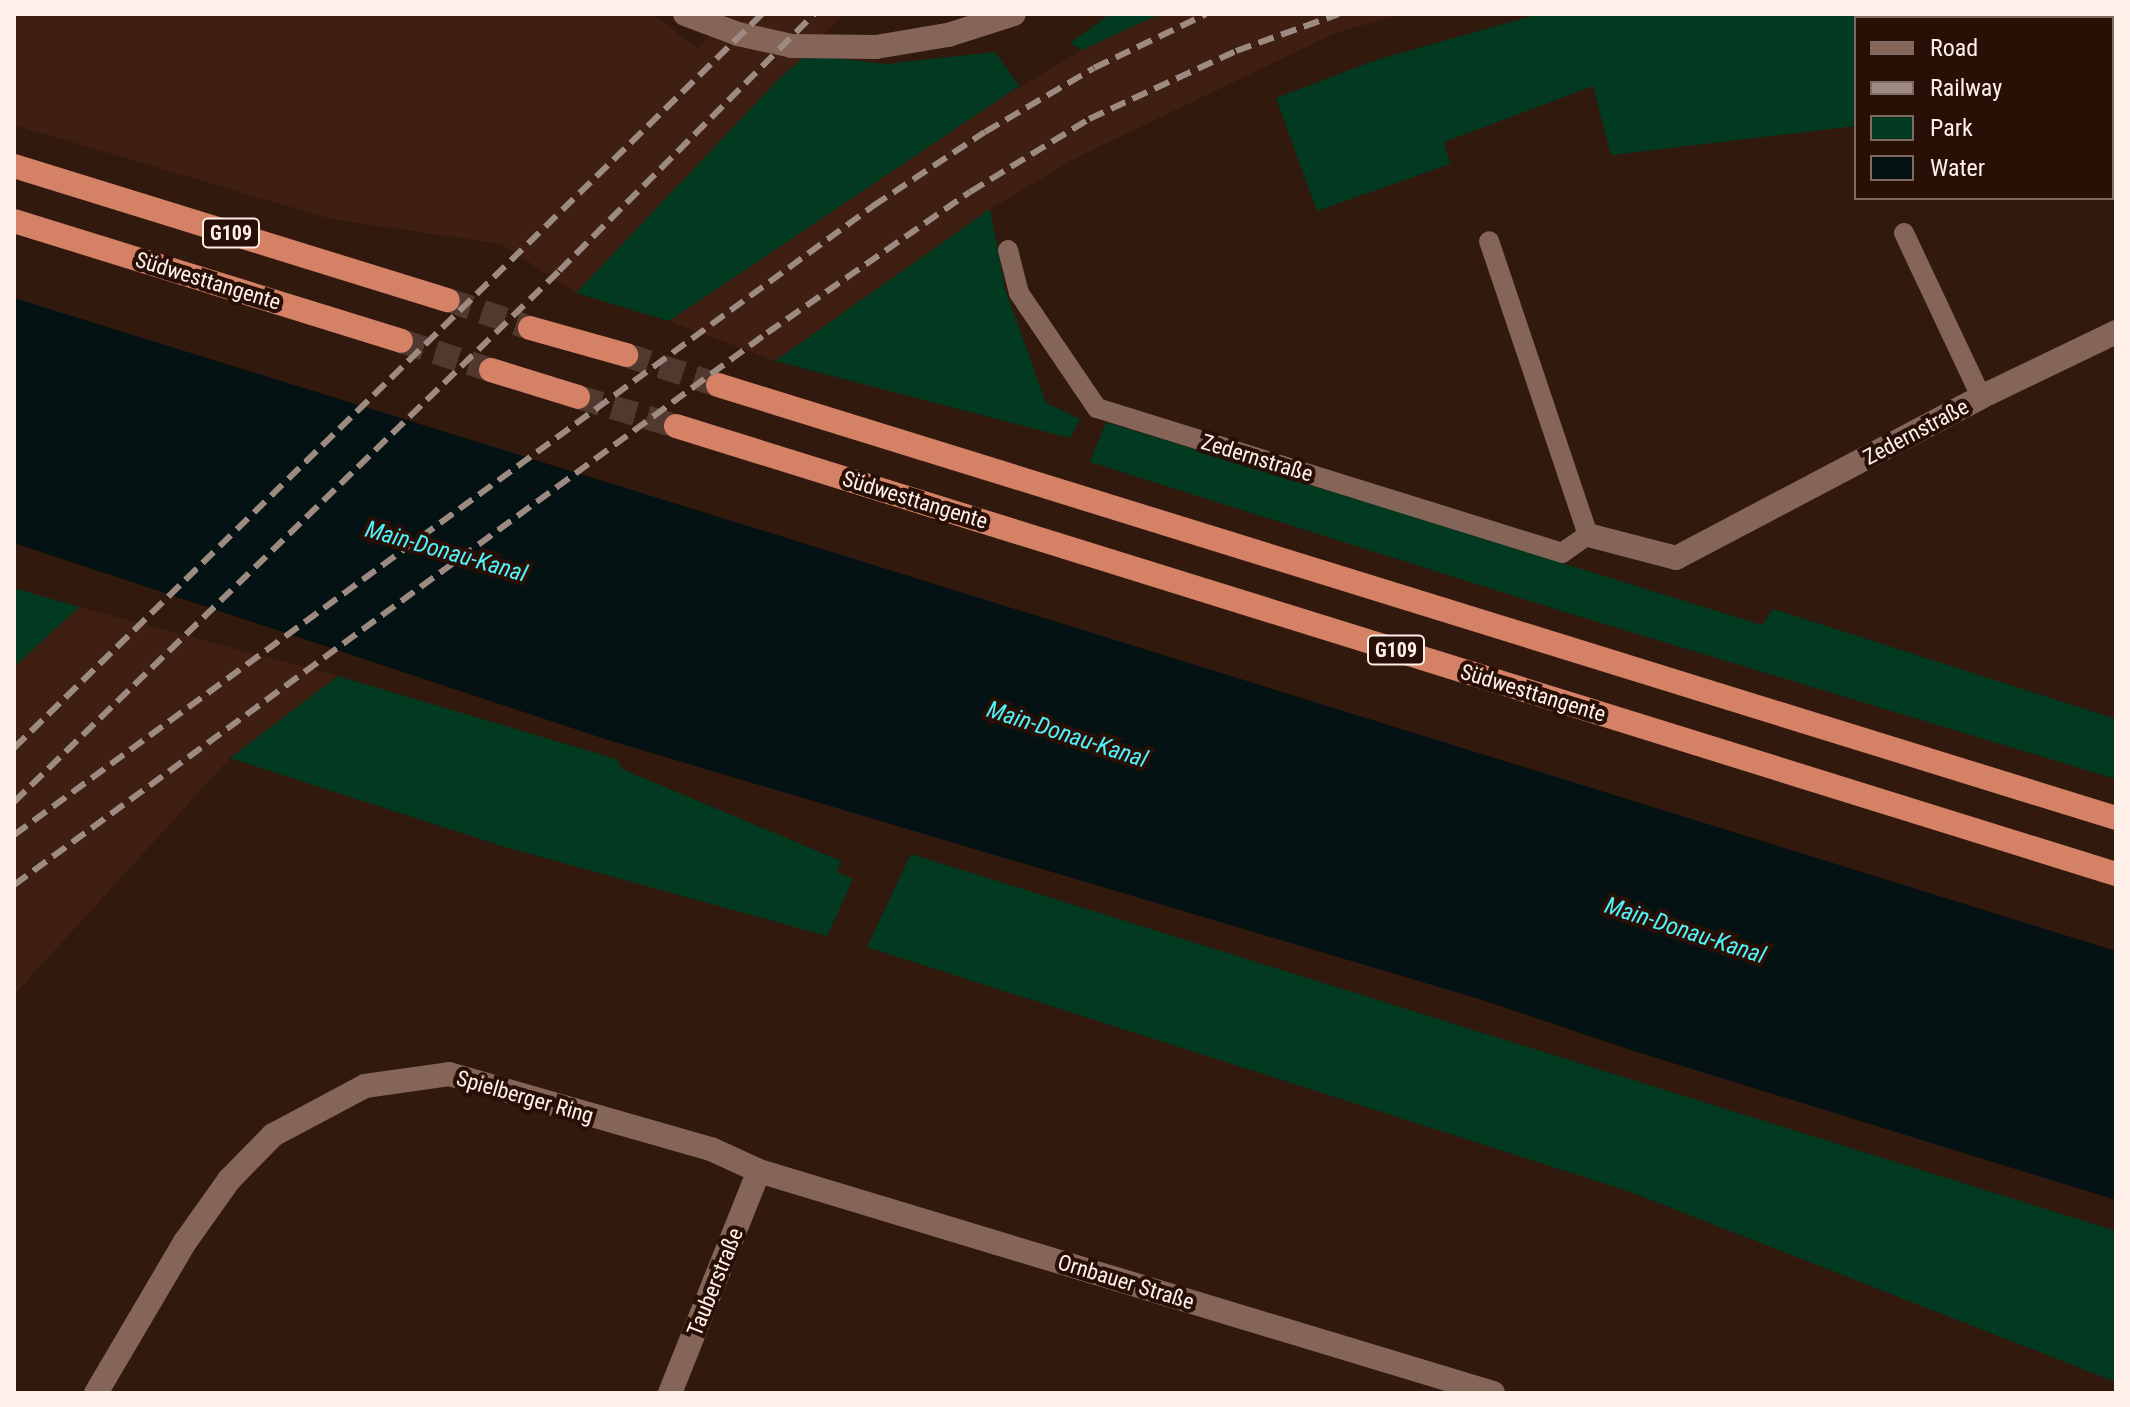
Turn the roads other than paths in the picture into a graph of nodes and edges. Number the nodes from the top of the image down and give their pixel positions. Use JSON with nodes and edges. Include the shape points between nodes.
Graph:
{"nodes":[{"id":1,"x":685,"y":14,"type":"edge"},
{"id":2,"x":1014,"y":14,"type":"edge"},
{"id":3,"x":14,"y":166,"type":"edge"},
{"id":4,"x":14,"y":221,"type":"edge"},
{"id":5,"x":1904,"y":233,"type":"dead end"},
{"id":6,"x":1489,"y":241,"type":"dead end"},
{"id":7,"x":1008,"y":250,"type":"dead end"},
{"id":8,"x":448,"y":300,"type":"tunnel mouth"},
{"id":9,"x":530,"y":328,"type":"tunnel mouth"},
{"id":10,"x":2116,"y":332,"type":"edge"},
{"id":11,"x":401,"y":341,"type":"tunnel mouth"},
{"id":12,"x":626,"y":355,"type":"tunnel mouth"},
{"id":13,"x":491,"y":370,"type":"tunnel mouth"},
{"id":14,"x":718,"y":385,"type":"tunnel mouth"},
{"id":15,"x":578,"y":397,"type":"tunnel mouth"},
{"id":16,"x":1981,"y":397,"type":"junction"},
{"id":17,"x":676,"y":426,"type":"tunnel mouth"},
{"id":18,"x":1588,"y":535,"type":"junction"},
{"id":19,"x":2116,"y":818,"type":"edge"},
{"id":20,"x":2116,"y":874,"type":"edge"},
{"id":21,"x":759,"y":1171,"type":"junction"},
{"id":22,"x":96,"y":1393,"type":"edge"},
{"id":23,"x":670,"y":1393,"type":"edge"},
{"id":24,"x":1493,"y":1393,"type":"edge"}],
"edges":[{"from":1,"to":2,"type":"street","via":[[792,46],[876,47],[948,35]]},
{"from":3,"to":8,"type":"highway","number":"G109"},
{"from":4,"to":11,"type":"highway","name":"Südwesttangente","number":"G109"},
{"from":5,"to":16,"type":"lane","name":"Zedernstraße"},
{"from":6,"to":18,"type":"lane"},
{"from":7,"to":18,"type":"lane","name":"Zedernstraße","via":[[1019,293],[1097,408],[1562,553]]},
{"from":9,"to":12,"type":"highway"},
{"from":10,"to":16,"type":"street","name":"Zedernstraße"},
{"from":13,"to":15,"type":"highway"},
{"from":14,"to":19,"type":"highway","number":"G109"},
{"from":16,"to":18,"type":"street","name":"Zedernstraße","via":[[1676,558]]},
{"from":17,"to":20,"type":"highway","name":"Südwesttangente","number":"G109"},
{"from":21,"to":22,"type":"street","name":"Spielberger Ring","via":[[711,1149],[449,1074],[365,1086],[273,1135],[229,1180],[185,1242]]},
{"from":21,"to":23,"type":"street","name":"Tauberstraße"},
{"from":21,"to":24,"type":"street","name":"Ornbauer Straße"}]}
